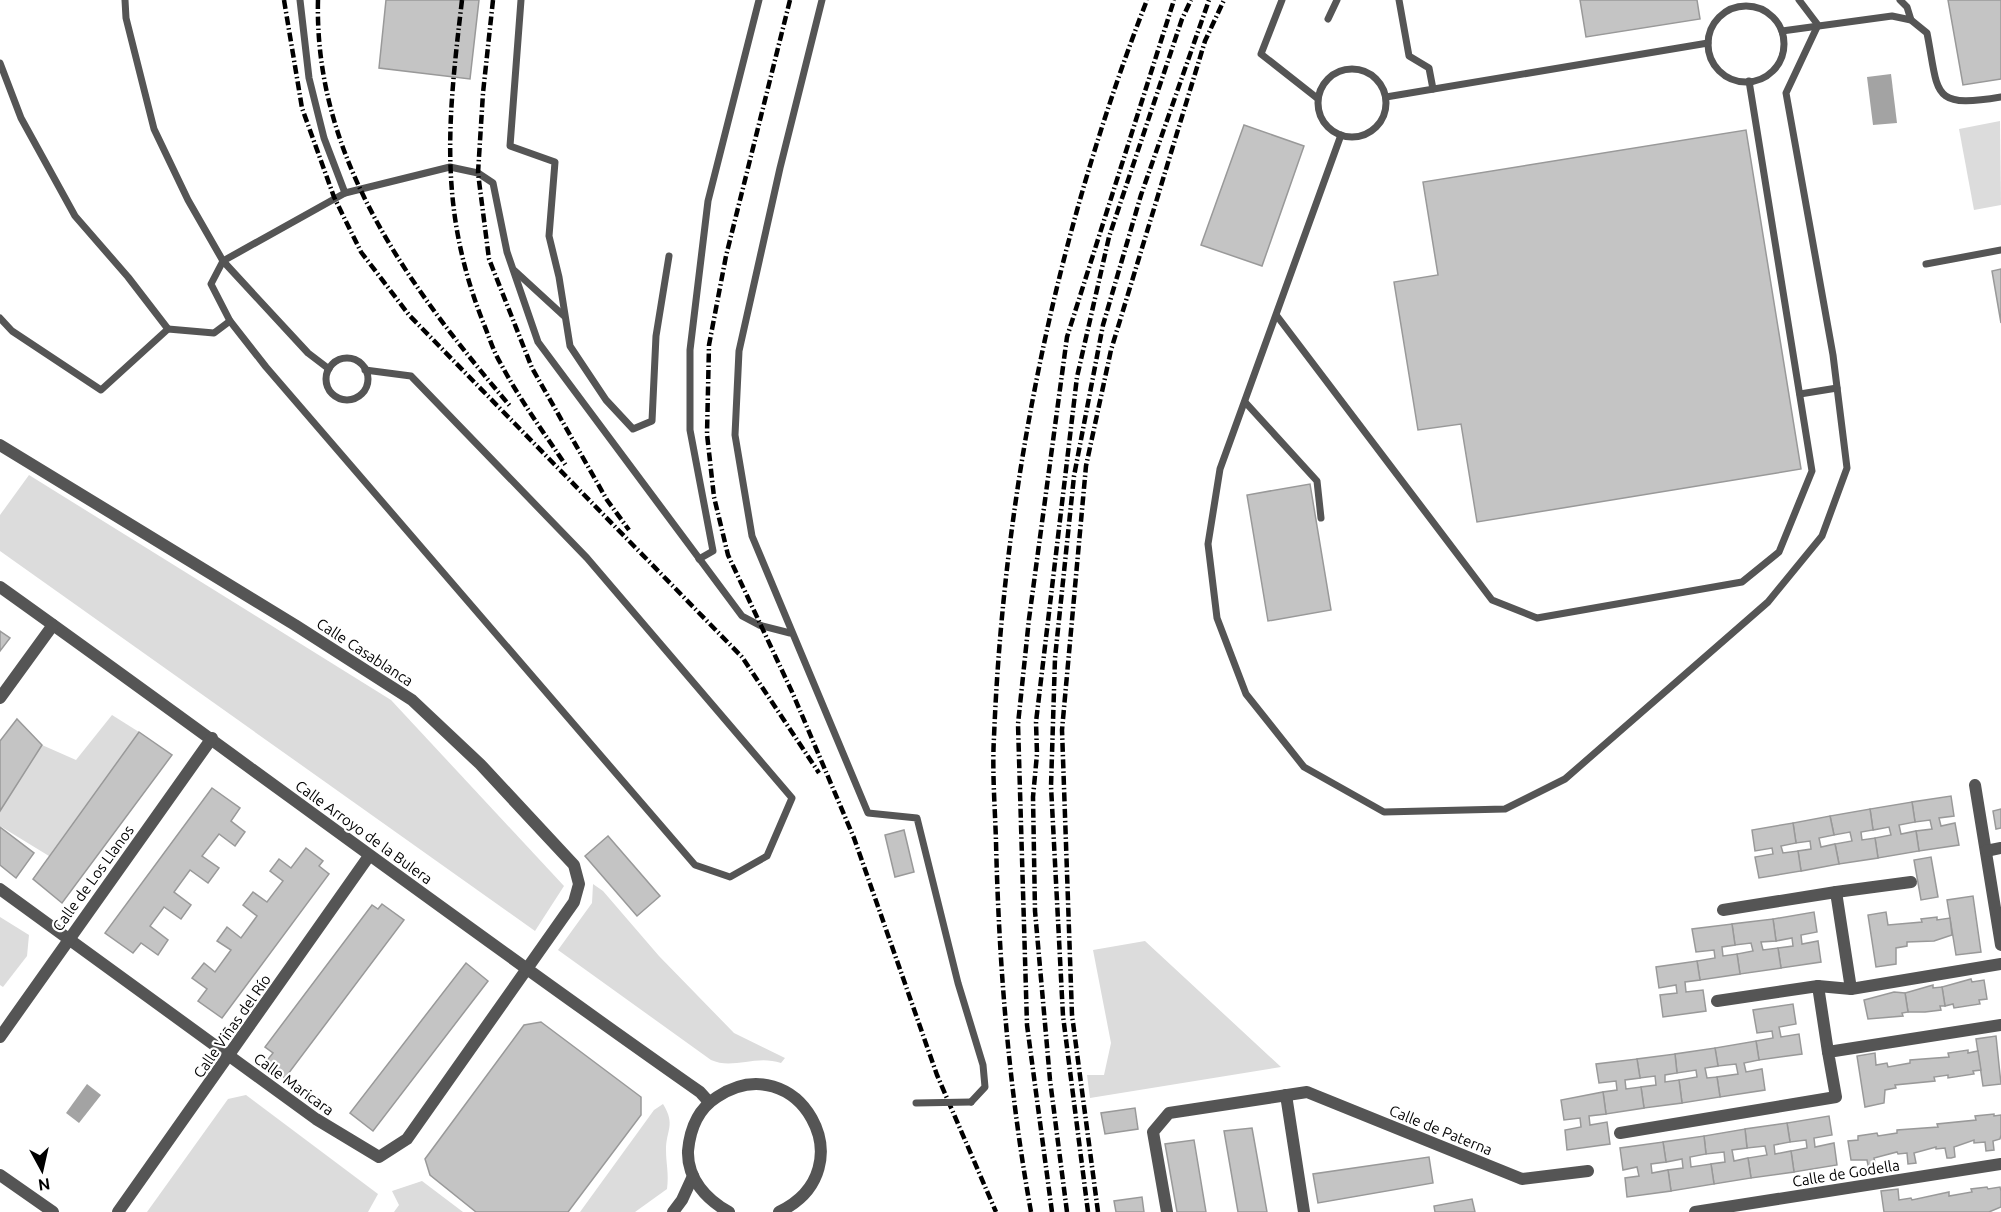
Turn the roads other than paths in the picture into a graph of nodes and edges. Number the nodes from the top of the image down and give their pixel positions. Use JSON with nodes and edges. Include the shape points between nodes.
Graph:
{"nodes":[{"id":1,"x":125,"y":0,"type":"edge"},
{"id":2,"x":300,"y":0,"type":"edge"},
{"id":3,"x":521,"y":0,"type":"edge"},
{"id":4,"x":759,"y":0,"type":"edge"},
{"id":5,"x":822,"y":0,"type":"edge"},
{"id":6,"x":1282,"y":0,"type":"edge"},
{"id":7,"x":1336,"y":0,"type":"edge"},
{"id":8,"x":1399,"y":0,"type":"edge"},
{"id":9,"x":1799,"y":0,"type":"edge"},
{"id":10,"x":1900,"y":0,"type":"edge"},
{"id":11,"x":1743,"y":3,"type":"edge"},
{"id":12,"x":1328,"y":19,"type":"dead end"},
{"id":13,"x":1911,"y":20,"type":"junction"},
{"id":14,"x":1818,"y":26,"type":"junction"},
{"id":15,"x":1782,"y":31,"type":"junction"},
{"id":16,"x":1708,"y":43,"type":"junction"},
{"id":17,"x":0,"y":63,"type":"edge"},
{"id":18,"x":1749,"y":81,"type":"junction"},
{"id":19,"x":1432,"y":89,"type":"junction"},
{"id":20,"x":1386,"y":97,"type":"junction"},
{"id":21,"x":2001,"y":97,"type":"edge"},
{"id":22,"x":1317,"y":98,"type":"junction"},
{"id":23,"x":1341,"y":135,"type":"junction"},
{"id":24,"x":345,"y":193,"type":"junction"},
{"id":25,"x":2001,"y":250,"type":"edge"},
{"id":26,"x":669,"y":256,"type":"dead end"},
{"id":27,"x":223,"y":261,"type":"junction"},
{"id":28,"x":1926,"y":264,"type":"dead end"},
{"id":29,"x":513,"y":270,"type":"junction"},
{"id":30,"x":564,"y":316,"type":"junction"},
{"id":31,"x":1277,"y":316,"type":"junction"},
{"id":32,"x":0,"y":318,"type":"edge"},
{"id":33,"x":230,"y":321,"type":"junction"},
{"id":34,"x":168,"y":329,"type":"junction"},
{"id":35,"x":329,"y":369,"type":"junction"},
{"id":36,"x":365,"y":370,"type":"junction"},
{"id":37,"x":1837,"y":388,"type":"junction"},
{"id":38,"x":1800,"y":394,"type":"junction"},
{"id":39,"x":1245,"y":402,"type":"junction"},
{"id":40,"x":0,"y":445,"type":"edge"},
{"id":41,"x":1321,"y":518,"type":"dead end"},
{"id":42,"x":699,"y":559,"type":"junction"},
{"id":43,"x":0,"y":587,"type":"edge"},
{"id":44,"x":53,"y":625,"type":"junction"},
{"id":45,"x":790,"y":633,"type":"junction"},
{"id":46,"x":0,"y":698,"type":"edge"},
{"id":47,"x":213,"y":738,"type":"junction"},
{"id":48,"x":1975,"y":784,"type":"dead end"},
{"id":49,"x":2001,"y":848,"type":"edge"},
{"id":50,"x":1986,"y":850,"type":"junction"},
{"id":51,"x":369,"y":856,"type":"junction"},
{"id":52,"x":1911,"y":882,"type":"dead end"},
{"id":53,"x":0,"y":890,"type":"edge"},
{"id":54,"x":1836,"y":892,"type":"junction"},
{"id":55,"x":1723,"y":910,"type":"dead end"},
{"id":56,"x":1998,"y":911,"type":"edge"},
{"id":57,"x":68,"y":938,"type":"junction"},
{"id":58,"x":2001,"y":945,"type":"edge"},
{"id":59,"x":2001,"y":964,"type":"edge"},
{"id":60,"x":527,"y":971,"type":"junction"},
{"id":61,"x":1818,"y":986,"type":"junction"},
{"id":62,"x":1851,"y":989,"type":"junction"},
{"id":63,"x":1717,"y":1001,"type":"dead end"},
{"id":64,"x":2001,"y":1025,"type":"edge"},
{"id":65,"x":0,"y":1036,"type":"edge"},
{"id":66,"x":1828,"y":1052,"type":"junction"},
{"id":67,"x":229,"y":1056,"type":"junction"},
{"id":68,"x":1286,"y":1095,"type":"junction"},
{"id":69,"x":709,"y":1102,"type":"junction"},
{"id":70,"x":916,"y":1103,"type":"dead end"},
{"id":71,"x":1620,"y":1133,"type":"dead end"},
{"id":72,"x":2001,"y":1164,"type":"edge"},
{"id":73,"x":1588,"y":1171,"type":"dead end"},
{"id":74,"x":0,"y":1175,"type":"edge"},
{"id":75,"x":693,"y":1176,"type":"junction"},
{"id":76,"x":52,"y":1212,"type":"edge"},
{"id":77,"x":118,"y":1212,"type":"edge"},
{"id":78,"x":673,"y":1212,"type":"edge"},
{"id":79,"x":729,"y":1212,"type":"edge"},
{"id":80,"x":779,"y":1212,"type":"edge"},
{"id":81,"x":1167,"y":1212,"type":"edge"},
{"id":82,"x":1304,"y":1212,"type":"edge"},
{"id":83,"x":1695,"y":1212,"type":"edge"}],
"edges":[{"from":1,"to":27,"type":"lane","via":[[154,129]]},
{"from":2,"to":24,"type":"lane","via":[[309,78],[324,138]]},
{"from":3,"to":30,"type":"lane","via":[[510,146],[555,162],[549,236]]},
{"from":4,"to":42,"type":"lane","via":[[708,201],[690,350],[690,429],[712,550]]},
{"from":5,"to":45,"type":"lane","via":[[739,351],[735,435],[752,536]]},
{"from":6,"to":22,"type":"lane","via":[[1261,54]]},
{"from":7,"to":12,"type":"lane"},
{"from":8,"to":19,"type":"lane","via":[[1409,56],[1429,68]]},
{"from":9,"to":14,"type":"lane"},
{"from":10,"to":13,"type":"lane"},
{"from":11,"to":15,"type":"lane","via":[[1766,11]]},
{"from":11,"to":16,"type":"lane","via":[[1719,16],[1711,27]]},
{"from":13,"to":14,"type":"lane","via":[[1892,16]]},
{"from":13,"to":21,"type":"lane","via":[[1927,33],[1937,86],[1948,99],[1966,103]]},
{"from":14,"to":15,"type":"lane"},
{"from":14,"to":37,"type":"lane","via":[[1786,93]]},
{"from":15,"to":18,"type":"lane","via":[[1781,60],[1762,78]]},
{"from":16,"to":18,"type":"lane","via":[[1714,65],[1735,80]]},
{"from":16,"to":19,"type":"lane"},
{"from":17,"to":34,"type":"lane","via":[[21,118],[75,216]]},
{"from":18,"to":38,"type":"lane"},
{"from":19,"to":20,"type":"lane"},
{"from":20,"to":22,"type":"lane","via":[[1374,77],[1352,69],[1330,76],[1320,86]]},
{"from":20,"to":23,"type":"lane","via":[[1382,120],[1374,129],[1363,135]]},
{"from":22,"to":23,"type":"lane","via":[[1322,121]]},
{"from":23,"to":31,"type":"lane"},
{"from":24,"to":27,"type":"lane"},
{"from":24,"to":29,"type":"lane","via":[[450,167],[478,172],[493,183]]},
{"from":25,"to":28,"type":"lane"},
{"from":26,"to":30,"type":"lane","via":[[656,336],[652,421],[633,429],[606,400],[570,346]]},
{"from":27,"to":33,"type":"lane","via":[[211,284]]},
{"from":27,"to":35,"type":"lane","via":[[308,353]]},
{"from":29,"to":30,"type":"lane"},
{"from":29,"to":42,"type":"lane","via":[[538,342]]},
{"from":31,"to":38,"type":"lane","via":[[1492,600],[1537,618],[1742,582],[1779,552],[1812,471]]},
{"from":31,"to":39,"type":"lane"},
{"from":32,"to":34,"type":"lane","via":[[12,331],[101,390]]},
{"from":33,"to":34,"type":"lane","via":[[214,333]]},
{"from":33,"to":36,"type":"lane","via":[[695,866],[730,877],[767,856],[792,798],[742,737],[587,558],[411,376]]},
{"from":35,"to":36,"type":"lane","via":[[332,362],[348,357],[364,365]]},
{"from":35,"to":36,"type":"lane","via":[[324,377],[330,394],[345,401],[361,396],[369,381]]},
{"from":37,"to":38,"type":"lane"},
{"from":37,"to":39,"type":"lane","via":[[1847,468],[1822,536],[1767,602],[1565,779],[1505,809],[1384,812],[1304,767],[1246,694],[1217,618],[1208,544],[1220,469]]},
{"from":39,"to":41,"type":"lane","via":[[1317,481]]},
{"from":40,"to":60,"type":"street","name":"Calle Casablanca","via":[[412,700],[451,735],[574,865],[579,884],[574,902]]},
{"from":42,"to":45,"type":"lane","via":[[742,616],[759,626]]},
{"from":43,"to":44,"type":"street","name":"Calle Arroyo de la Bulera"},
{"from":44,"to":46,"type":"street"},
{"from":44,"to":47,"type":"street","name":"Calle Arroyo de la Bulera"},
{"from":45,"to":70,"type":"lane","bridge":true,"via":[[868,813],[917,818],[983,1065],[985,1087],[971,1102]]},
{"from":47,"to":51,"type":"street","name":"Calle Arroyo de la Bulera"},
{"from":47,"to":57,"type":"street","name":"Calle de Los Llanos"},
{"from":48,"to":50,"type":"street"},
{"from":49,"to":50,"type":"street"},
{"from":50,"to":56,"type":"street"},
{"from":51,"to":60,"type":"street","name":"Calle Arroyo de la Bulera"},
{"from":51,"to":67,"type":"street","name":"Calle Viñas del Río"},
{"from":52,"to":54,"type":"street"},
{"from":53,"to":57,"type":"street","name":"Calle Maricara"},
{"from":54,"to":55,"type":"street"},
{"from":54,"to":62,"type":"street"},
{"from":56,"to":58,"type":"street"},
{"from":57,"to":65,"type":"street","name":"Calle de Los Llanos"},
{"from":57,"to":67,"type":"street","name":"Calle Maricara"},
{"from":59,"to":62,"type":"street"},
{"from":60,"to":67,"type":"street","name":"Calle Maricara","via":[[407,1139],[380,1157],[316,1119]]},
{"from":60,"to":69,"type":"street","name":"Calle Arroyo de la Bulera"},
{"from":61,"to":62,"type":"street"},
{"from":61,"to":63,"type":"street"},
{"from":61,"to":66,"type":"street"},
{"from":64,"to":66,"type":"street"},
{"from":66,"to":71,"type":"street","via":[[1836,1097]]},
{"from":67,"to":77,"type":"street","name":"Calle Viñas del Río"},
{"from":68,"to":73,"type":"street","name":"Calle de Paterna","via":[[1307,1092],[1522,1179]]},
{"from":68,"to":81,"type":"street","name":"Calle de Paterna","via":[[1169,1113],[1153,1132]]},
{"from":68,"to":82,"type":"street"},
{"from":69,"to":75,"type":"street","via":[[689,1136],[688,1157]]},
{"from":69,"to":80,"type":"street","via":[[728,1090],[750,1084],[772,1086],[809,1111],[819,1131],[822,1153],[817,1174],[807,1192]]},
{"from":72,"to":83,"type":"street","name":"Calle de Godella"},
{"from":74,"to":76,"type":"street"},
{"from":75,"to":78,"type":"street"},
{"from":75,"to":79,"type":"street","via":[[702,1192]]}]}
